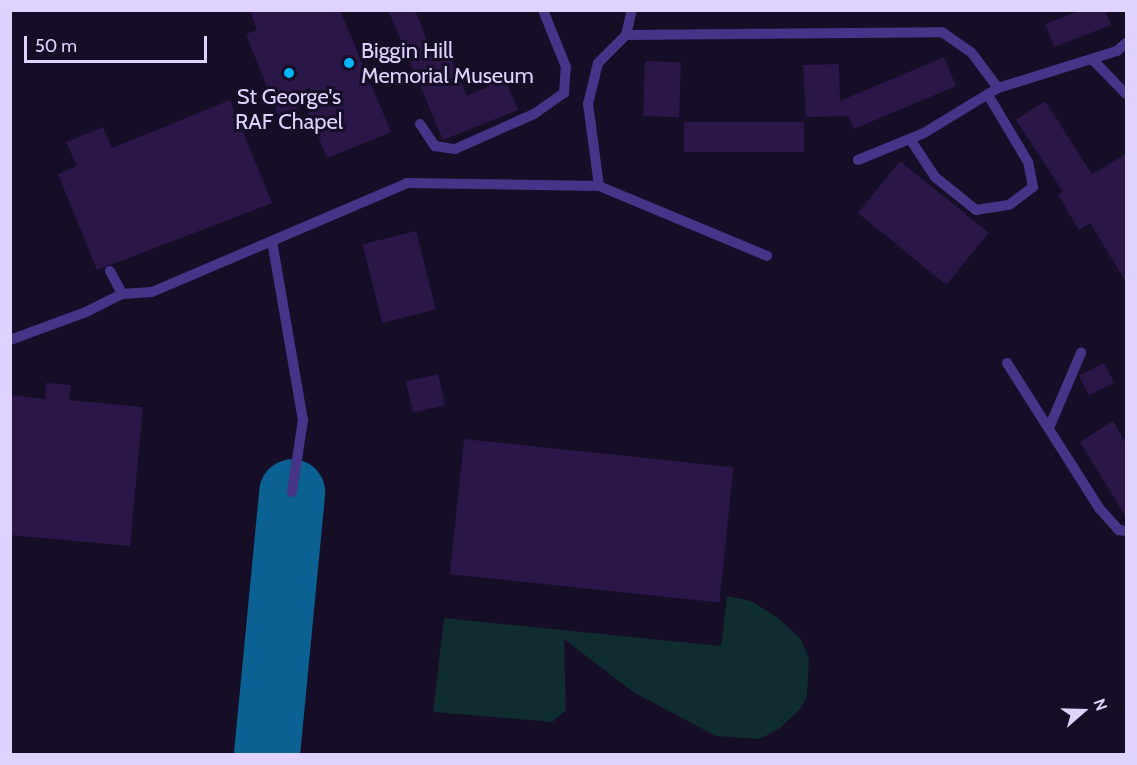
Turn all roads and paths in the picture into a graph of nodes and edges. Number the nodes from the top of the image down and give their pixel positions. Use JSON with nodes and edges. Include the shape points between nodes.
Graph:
{"nodes":[{"id":1,"x":543,"y":10,"type":"edge"},
{"id":2,"x":632,"y":10,"type":"edge"},
{"id":3,"x":626,"y":35,"type":"junction"},
{"id":4,"x":1126,"y":43,"type":"edge"},
{"id":5,"x":1092,"y":59,"type":"junction"},
{"id":6,"x":998,"y":88,"type":"junction"},
{"id":7,"x":988,"y":94,"type":"junction"},
{"id":8,"x":1126,"y":94,"type":"edge"},
{"id":9,"x":420,"y":124,"type":"dead end"},
{"id":10,"x":910,"y":139,"type":"junction"},
{"id":11,"x":858,"y":160,"type":"dead end"},
{"id":12,"x":599,"y":186,"type":"junction"},
{"id":13,"x":272,"y":241,"type":"junction"},
{"id":14,"x":767,"y":256,"type":"dead end"},
{"id":15,"x":110,"y":271,"type":"dead end"},
{"id":16,"x":122,"y":294,"type":"junction"},
{"id":17,"x":10,"y":340,"type":"edge"},
{"id":18,"x":1080,"y":353,"type":"dead end"},
{"id":19,"x":1007,"y":363,"type":"dead end"},
{"id":20,"x":1049,"y":429,"type":"junction"},
{"id":21,"x":292,"y":492,"type":"dead end"},
{"id":22,"x":1126,"y":531,"type":"edge"}],
"edges":[{"from":1,"to":9,"type":"lane","via":[[566,67],[564,93],[534,114],[455,149],[435,146]]},
{"from":2,"to":3,"type":"lane"},
{"from":3,"to":6,"type":"lane","via":[[942,32],[971,52]]},
{"from":3,"to":12,"type":"lane","via":[[598,63],[588,104]]},
{"from":4,"to":5,"type":"lane","via":[[1117,51]]},
{"from":5,"to":6,"type":"lane"},
{"from":5,"to":8,"type":"lane"},
{"from":6,"to":7,"type":"lane"},
{"from":7,"to":10,"type":"lane"},
{"from":7,"to":10,"type":"lane","via":[[1028,162],[1033,187],[1009,205],[976,210],[935,177]]},
{"from":10,"to":11,"type":"lane"},
{"from":12,"to":13,"type":"lane","via":[[407,183]]},
{"from":12,"to":14,"type":"lane"},
{"from":13,"to":16,"type":"lane","via":[[152,292]]},
{"from":13,"to":21,"type":"lane","via":[[303,420]]},
{"from":15,"to":16,"type":"lane"},
{"from":16,"to":17,"type":"lane"},
{"from":18,"to":20,"type":"lane"},
{"from":19,"to":20,"type":"lane"},
{"from":20,"to":22,"type":"lane","via":[[1099,508],[1119,530]]}]}
